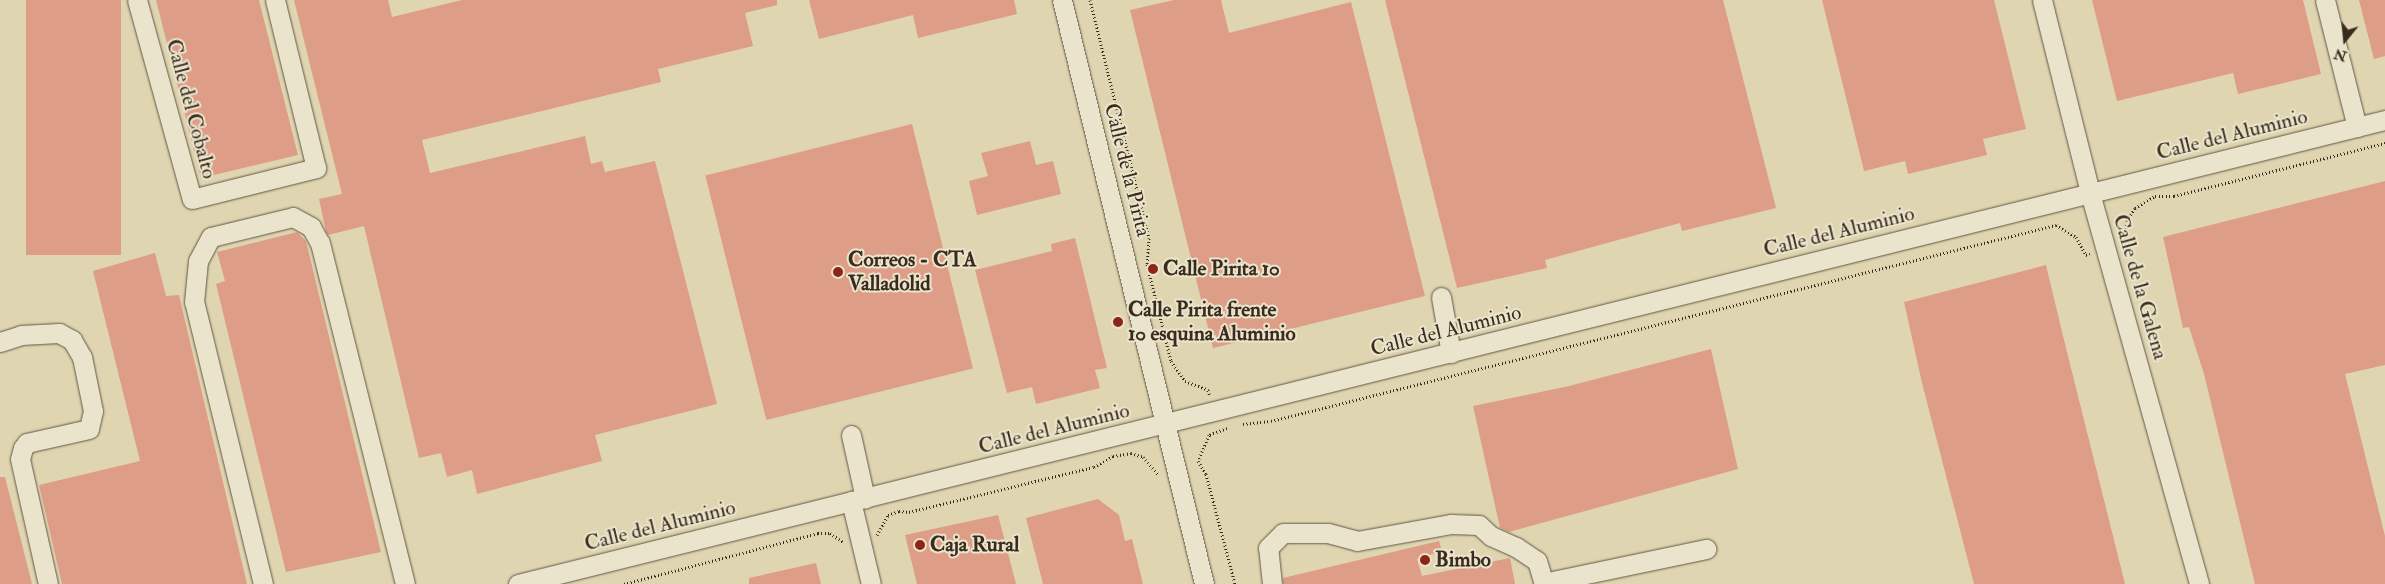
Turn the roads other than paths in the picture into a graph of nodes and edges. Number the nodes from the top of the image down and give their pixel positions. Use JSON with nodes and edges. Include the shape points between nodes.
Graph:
{"nodes":[{"id":1,"x":137,"y":0,"type":"edge"},
{"id":2,"x":275,"y":0,"type":"edge"},
{"id":3,"x":1062,"y":0,"type":"edge"},
{"id":4,"x":2042,"y":0,"type":"edge"},
{"id":5,"x":2325,"y":0,"type":"edge"},
{"id":6,"x":2385,"y":120,"type":"edge"},
{"id":7,"x":2357,"y":127,"type":"junction"},
{"id":8,"x":2090,"y":193,"type":"junction"},
{"id":9,"x":1440,"y":297,"type":"dead end"},
{"id":10,"x":0,"y":342,"type":"edge"},
{"id":11,"x":1451,"y":353,"type":"junction"},
{"id":12,"x":1164,"y":425,"type":"junction"},
{"id":13,"x":851,"y":435,"type":"dead end"},
{"id":14,"x":858,"y":500,"type":"junction"},
{"id":15,"x":1706,"y":549,"type":"dead end"},
{"id":16,"x":541,"y":581,"type":"edge"},
{"id":17,"x":1544,"y":583,"type":"edge"},
{"id":18,"x":48,"y":584,"type":"edge"},
{"id":19,"x":263,"y":584,"type":"edge"},
{"id":20,"x":405,"y":584,"type":"edge"},
{"id":21,"x":518,"y":584,"type":"edge"},
{"id":22,"x":871,"y":584,"type":"edge"},
{"id":23,"x":1204,"y":584,"type":"edge"},
{"id":24,"x":1272,"y":584,"type":"edge"},
{"id":25,"x":2199,"y":584,"type":"edge"}],
"edges":[{"from":1,"to":2,"type":"street","name":"Calle del Cobalto","via":[[192,199],[316,168]]},
{"from":3,"to":12,"type":"street","name":"Calle de la Pirita"},
{"from":4,"to":8,"type":"street","name":"Calle de la Galena"},
{"from":5,"to":7,"type":"street"},
{"from":6,"to":7,"type":"street","name":"Calle del Aluminio"},
{"from":7,"to":8,"type":"street","name":"Calle del Aluminio"},
{"from":8,"to":11,"type":"street","name":"Calle del Aluminio"},
{"from":8,"to":25,"type":"street","name":"Calle de la Galena"},
{"from":9,"to":11,"type":"street"},
{"from":10,"to":18,"type":"street","via":[[21,335],[58,333],[72,340],[82,357],[93,411],[88,429],[27,444],[20,459]]},
{"from":11,"to":12,"type":"street","name":"Calle del Aluminio"},
{"from":12,"to":14,"type":"street","name":"Calle del Aluminio"},
{"from":12,"to":23,"type":"street","name":"Calle de la Pirita"},
{"from":13,"to":14,"type":"street"},
{"from":14,"to":16,"type":"street","name":"Calle del Aluminio"},
{"from":14,"to":22,"type":"street"},
{"from":15,"to":17,"type":"street"},
{"from":16,"to":21,"type":"street","name":"Calle del Aluminio"},
{"from":17,"to":24,"type":"street","via":[[1537,561],[1516,547],[1491,536],[1479,525],[1451,524],[1357,541],[1328,533],[1283,533],[1268,548]]},
{"from":19,"to":20,"type":"street","via":[[194,302],[198,261],[210,237],[293,217],[311,227],[320,243]]}]}
